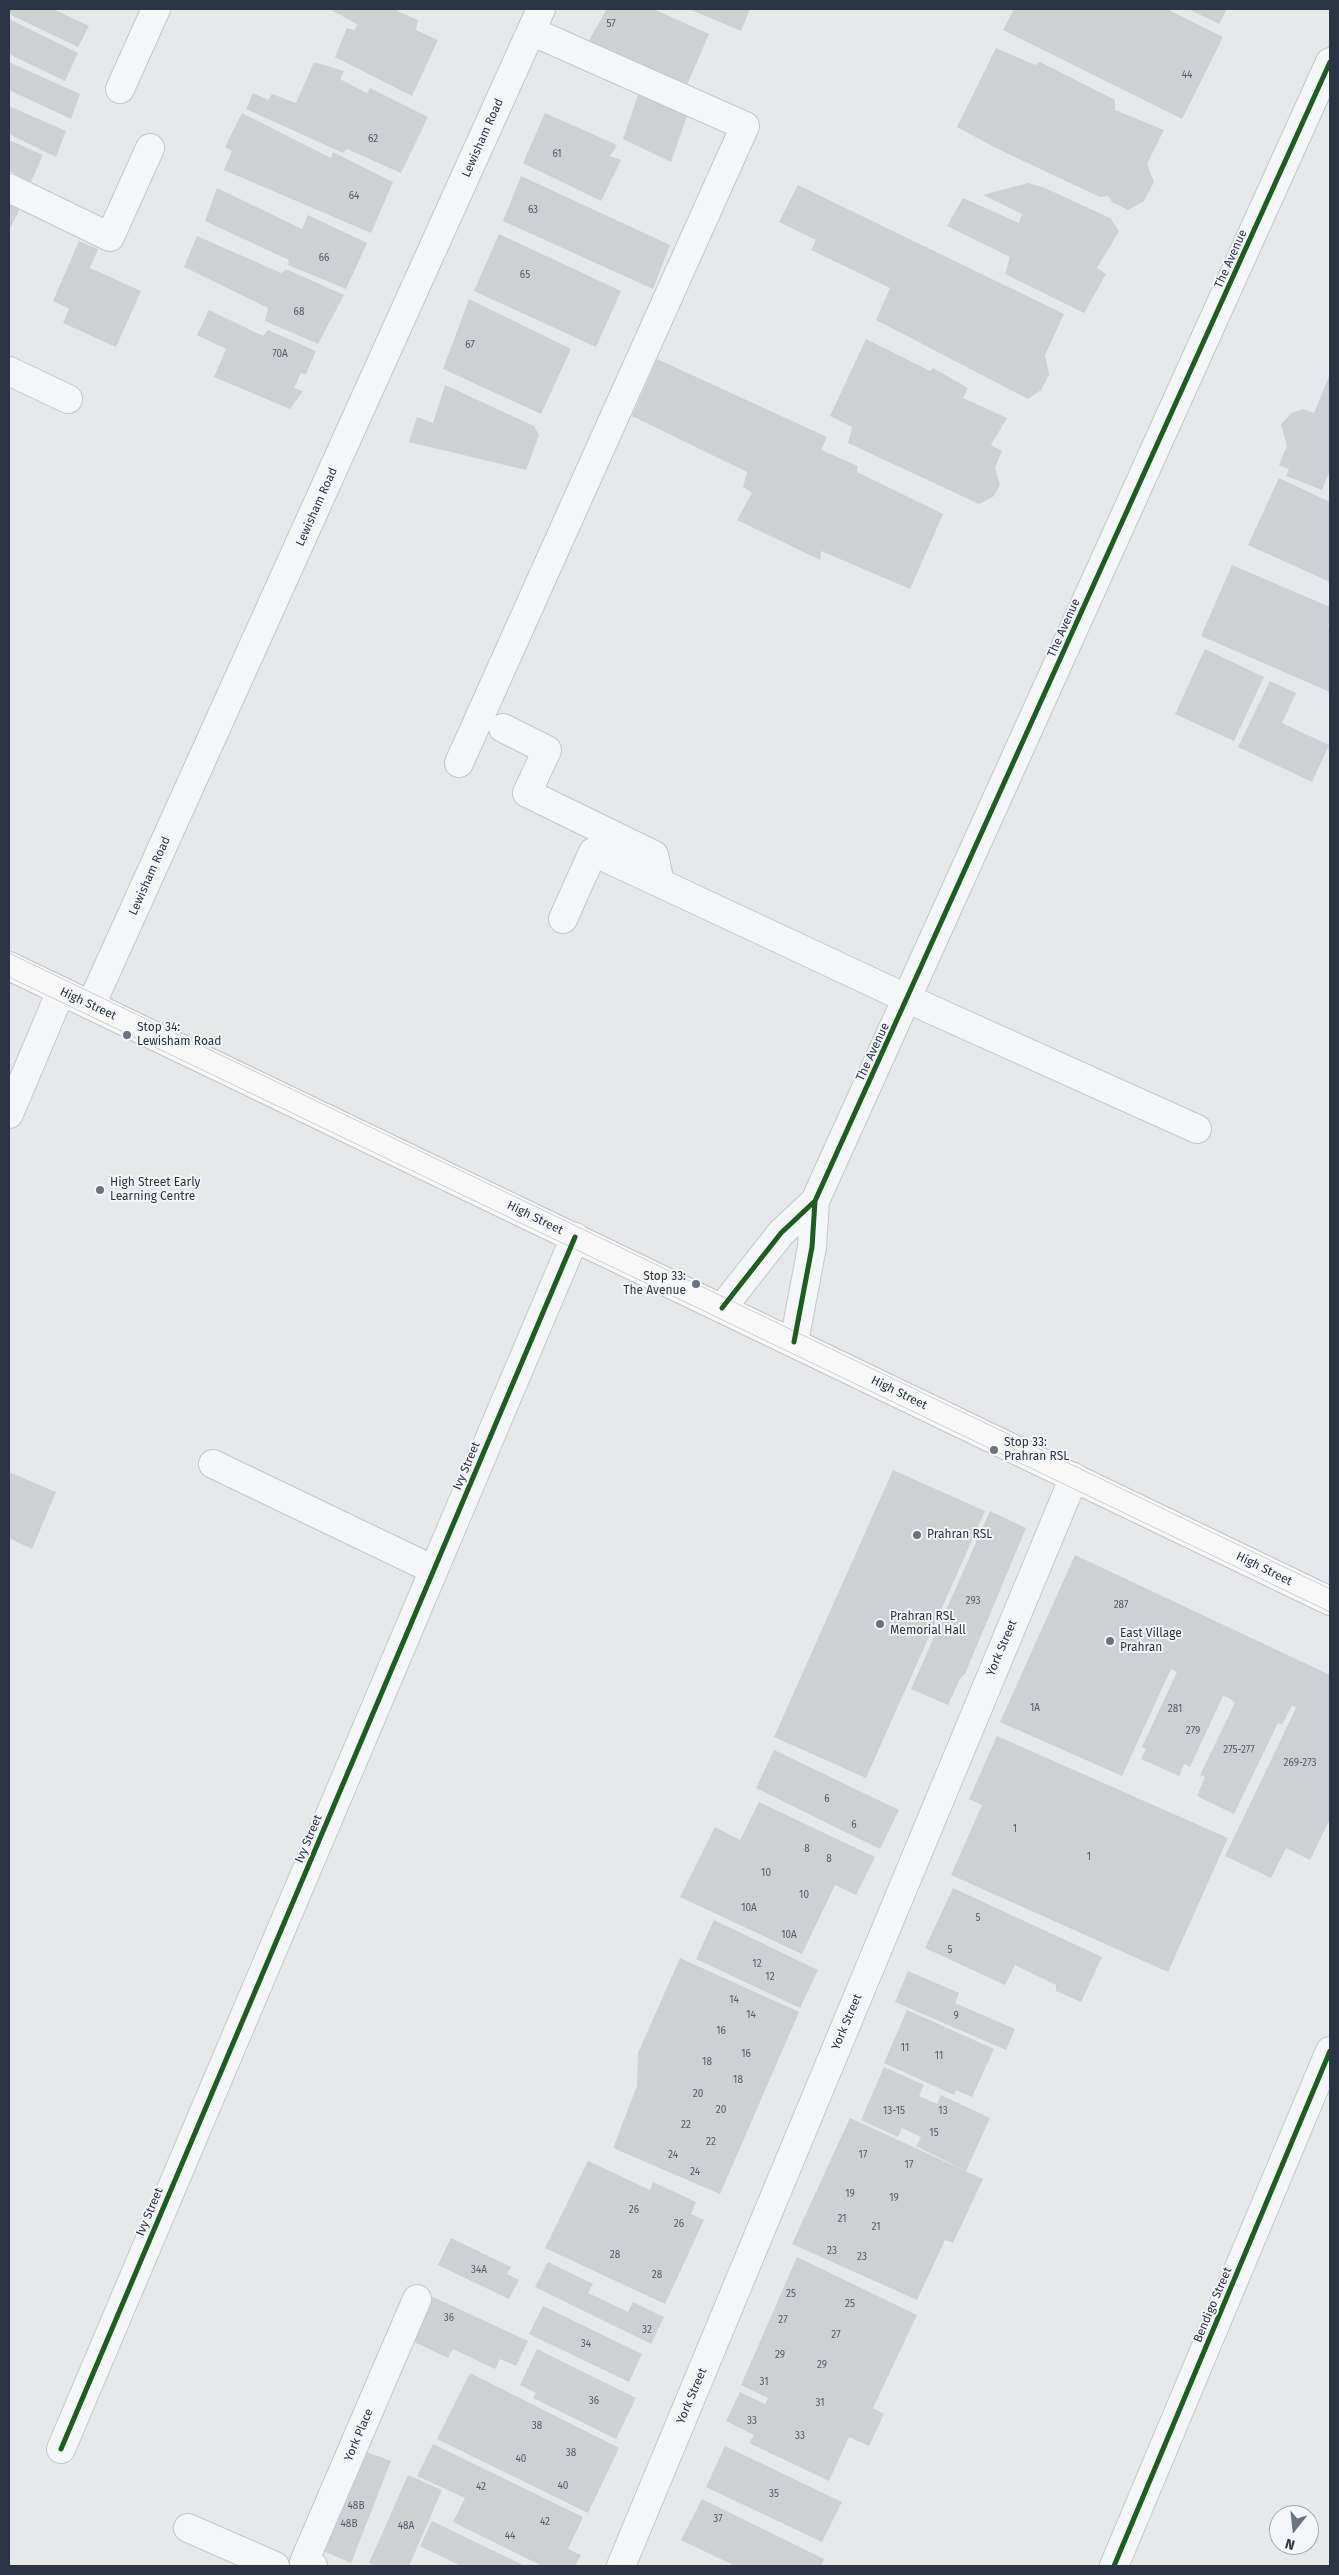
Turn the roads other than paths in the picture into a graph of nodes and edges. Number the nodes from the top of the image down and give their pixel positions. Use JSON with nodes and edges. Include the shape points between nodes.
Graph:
{"nodes":[{"id":1,"x":156,"y":9,"type":"edge"},
{"id":2,"x":536,"y":20,"type":"edge"},
{"id":3,"x":1330,"y":62,"type":"edge"},
{"id":4,"x":120,"y":90,"type":"dead end"},
{"id":5,"x":150,"y":148,"type":"dead end"},
{"id":6,"x":9,"y":188,"type":"edge"},
{"id":7,"x":9,"y":371,"type":"edge"},
{"id":8,"x":68,"y":399,"type":"dead end"},
{"id":9,"x":503,"y":728,"type":"dead end"},
{"id":10,"x":459,"y":763,"type":"dead end"},
{"id":11,"x":660,"y":883,"type":"junction"},
{"id":12,"x":563,"y":920,"type":"dead end"},
{"id":13,"x":9,"y":966,"type":"edge"},
{"id":14,"x":61,"y":991,"type":"junction"},
{"id":15,"x":908,"y":999,"type":"junction"},
{"id":16,"x":91,"y":1004,"type":"junction"},
{"id":17,"x":9,"y":1114,"type":"edge"},
{"id":18,"x":1197,"y":1129,"type":"dead end"},
{"id":19,"x":815,"y":1201,"type":"junction"},
{"id":20,"x":575,"y":1237,"type":"junction"},
{"id":21,"x":722,"y":1308,"type":"junction"},
{"id":22,"x":794,"y":1342,"type":"junction"},
{"id":23,"x":214,"y":1464,"type":"dead end"},
{"id":24,"x":1074,"y":1478,"type":"junction"},
{"id":25,"x":434,"y":1570,"type":"junction"},
{"id":26,"x":1330,"y":1601,"type":"edge"},
{"id":27,"x":1330,"y":2050,"type":"edge"},
{"id":28,"x":417,"y":2299,"type":"dead end"},
{"id":29,"x":61,"y":2449,"type":"dead end"},
{"id":30,"x":188,"y":2528,"type":"dead end"},
{"id":31,"x":302,"y":2565,"type":"edge"},
{"id":32,"x":275,"y":2566,"type":"edge"},
{"id":33,"x":621,"y":2566,"type":"edge"},
{"id":34,"x":1114,"y":2566,"type":"edge"}],
"edges":[{"from":1,"to":4,"type":"street"},
{"from":2,"to":10,"type":"street","via":[[745,126]]},
{"from":2,"to":16,"type":"street","name":"Lewisham Road"},
{"from":3,"to":15,"type":"street","name":"The Avenue"},
{"from":5,"to":6,"type":"street","via":[[110,236]]},
{"from":7,"to":8,"type":"street"},
{"from":9,"to":11,"type":"street","via":[[547,750],[527,792],[654,855]]},
{"from":11,"to":12,"type":"street","via":[[593,852]]},
{"from":11,"to":15,"type":"street"},
{"from":13,"to":14,"type":"main road","name":"High Street"},
{"from":14,"to":16,"type":"main road","name":"High Street"},
{"from":14,"to":17,"type":"street"},
{"from":15,"to":18,"type":"street"},
{"from":15,"to":19,"type":"street","name":"The Avenue"},
{"from":16,"to":20,"type":"main road","name":"High Street"},
{"from":19,"to":21,"type":"street","name":"The Avenue","via":[[780,1233]]},
{"from":19,"to":22,"type":"street","name":"The Avenue","via":[[812,1247]]},
{"from":20,"to":21,"type":"main road","name":"High Street"},
{"from":20,"to":25,"type":"street","name":"Ivy Street"},
{"from":21,"to":22,"type":"main road","name":"High Street"},
{"from":22,"to":24,"type":"main road","name":"High Street"},
{"from":23,"to":25,"type":"street"},
{"from":24,"to":26,"type":"main road","name":"High Street"},
{"from":24,"to":33,"type":"street","name":"York Street"},
{"from":25,"to":29,"type":"street","name":"Ivy Street"},
{"from":27,"to":34,"type":"street","name":"Bendigo Street"},
{"from":28,"to":31,"type":"street","name":"York Place"},
{"from":30,"to":32,"type":"street"}]}
